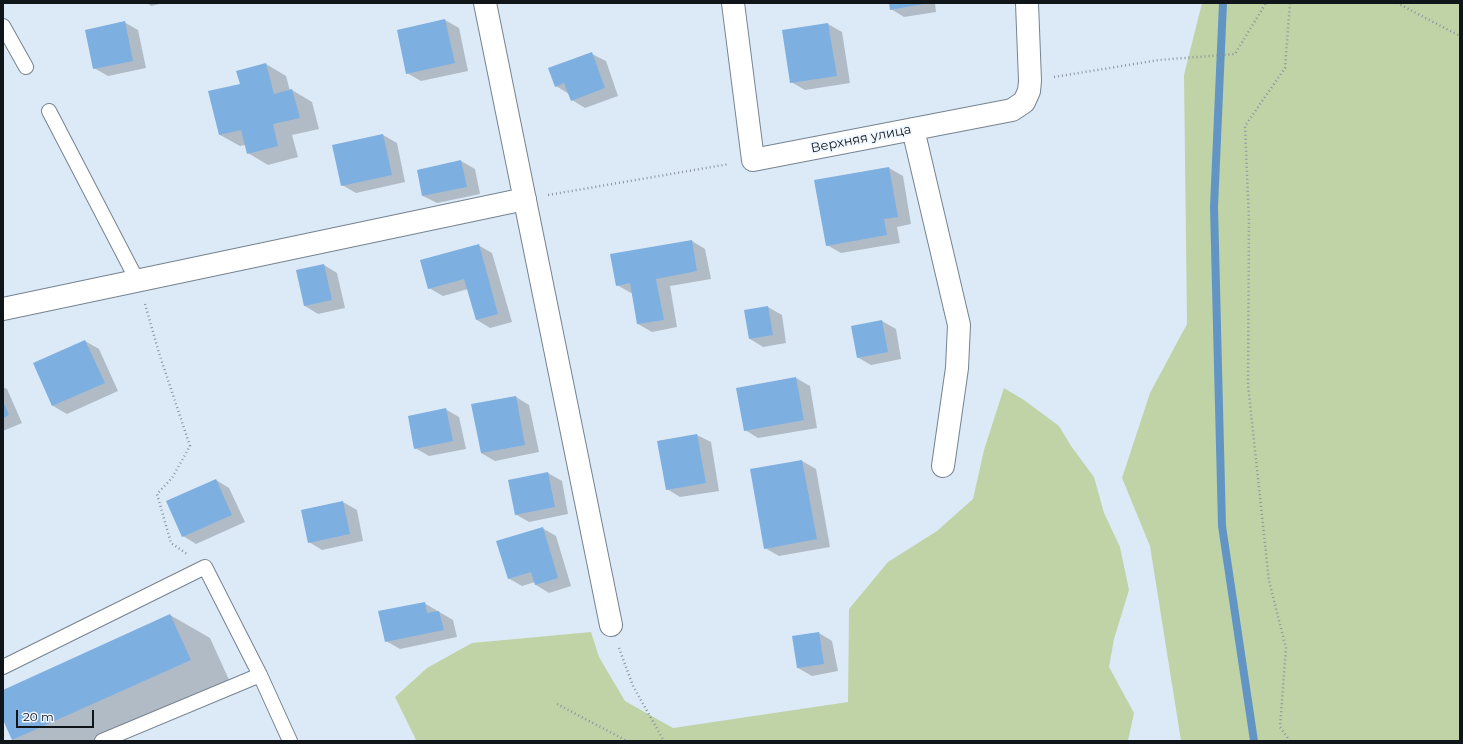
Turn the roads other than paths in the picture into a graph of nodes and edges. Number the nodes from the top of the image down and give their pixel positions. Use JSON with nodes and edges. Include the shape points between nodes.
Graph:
{"nodes":[{"id":1,"x":485,"y":3,"type":"edge"},
{"id":2,"x":733,"y":3,"type":"edge"},
{"id":3,"x":1027,"y":3,"type":"edge"},
{"id":4,"x":3,"y":26,"type":"edge"},
{"id":5,"x":26,"y":67,"type":"dead end"},
{"id":6,"x":49,"y":111,"type":"dead end"},
{"id":7,"x":913,"y":129,"type":"junction"},
{"id":8,"x":525,"y":199,"type":"junction"},
{"id":9,"x":138,"y":282,"type":"junction"},
{"id":10,"x":3,"y":309,"type":"edge"},
{"id":11,"x":943,"y":466,"type":"dead end"},
{"id":12,"x":611,"y":625,"type":"road end"},
{"id":13,"x":3,"y":667,"type":"edge"},
{"id":14,"x":260,"y":675,"type":"junction"},
{"id":15,"x":102,"y":741,"type":"edge"},
{"id":16,"x":290,"y":741,"type":"edge"}],
"edges":[{"from":1,"to":8,"type":"street"},
{"from":2,"to":7,"type":"street","name":"Верхняя улица","via":[[753,160]]},
{"from":3,"to":7,"type":"street","name":"Верхняя улица","via":[[1030,91],[1024,102],[1012,110]]},
{"from":4,"to":5,"type":"lane"},
{"from":6,"to":9,"type":"lane"},
{"from":7,"to":11,"type":"street","via":[[959,325],[957,368]]},
{"from":8,"to":9,"type":"street"},
{"from":8,"to":12,"type":"street"},
{"from":9,"to":10,"type":"street"},
{"from":13,"to":14,"type":"lane","via":[[205,567]]},
{"from":14,"to":15,"type":"lane"},
{"from":14,"to":16,"type":"lane"}]}
